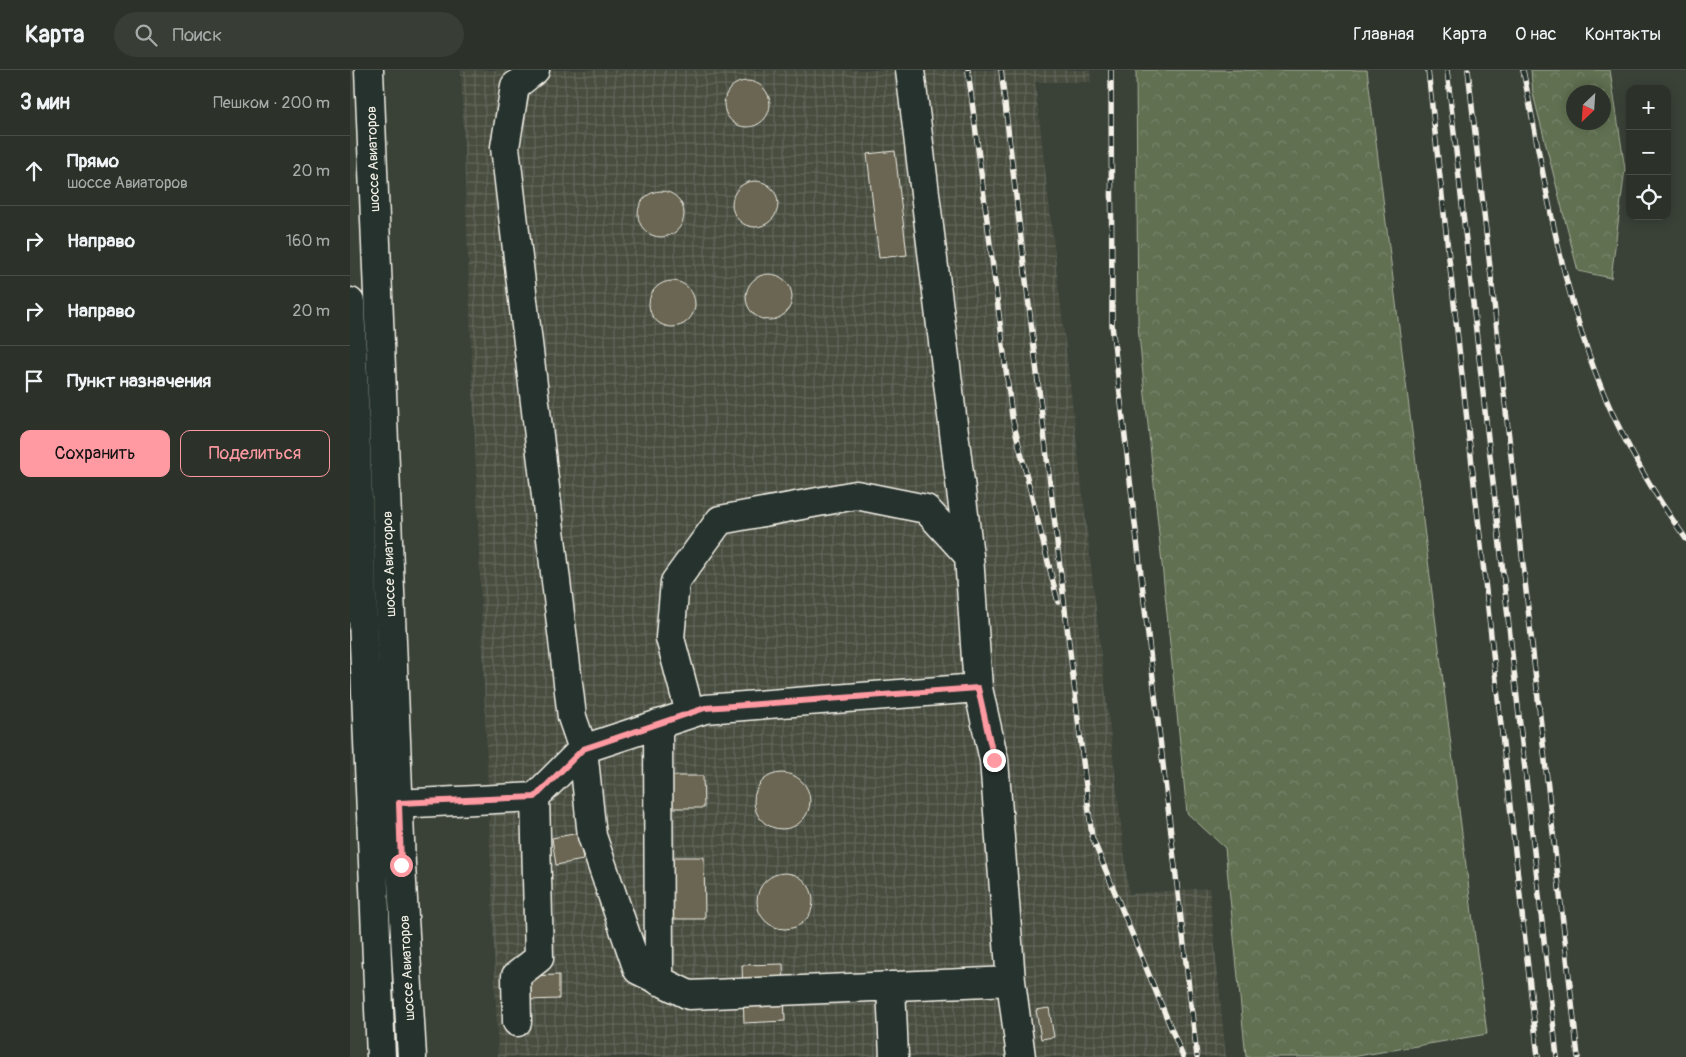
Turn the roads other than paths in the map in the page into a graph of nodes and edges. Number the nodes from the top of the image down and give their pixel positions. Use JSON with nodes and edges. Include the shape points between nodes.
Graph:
{"nodes":[{"id":1,"x":369,"y":70,"type":"edge"},
{"id":2,"x":535,"y":70,"type":"edge"},
{"id":3,"x":910,"y":70,"type":"edge"},
{"id":4,"x":350,"y":302,"type":"edge"},
{"id":5,"x":969,"y":556,"type":"junction"},
{"id":6,"x":978,"y":688,"type":"junction"},
{"id":7,"x":690,"y":713,"type":"junction"},
{"id":8,"x":658,"y":724,"type":"junction"},
{"id":9,"x":583,"y":749,"type":"junction"},
{"id":10,"x":535,"y":797,"type":"junction"},
{"id":11,"x":399,"y":803,"type":"junction"},
{"id":12,"x":371,"y":805,"type":"junction"},
{"id":13,"x":659,"y":981,"type":"junction"},
{"id":14,"x":1011,"y":981,"type":"junction"},
{"id":15,"x":891,"y":986,"type":"junction"},
{"id":16,"x":517,"y":1022,"type":"dead end"},
{"id":17,"x":382,"y":1057,"type":"edge"},
{"id":18,"x":412,"y":1057,"type":"edge"},
{"id":19,"x":894,"y":1057,"type":"edge"},
{"id":20,"x":1021,"y":1057,"type":"edge"}],
"edges":[{"from":1,"to":11,"type":"main road","name":"шоссе Авиаторов"},
{"from":2,"to":9,"type":"main road","via":[[515,86],[505,147],[572,717]]},
{"from":3,"to":5,"type":"main road"},
{"from":4,"to":12,"type":"main road","name":"шоссе Авиаторов"},
{"from":5,"to":6,"type":"main road"},
{"from":5,"to":7,"type":"main road","via":[[926,509],[856,495],[720,520],[675,582],[670,638]]},
{"from":6,"to":7,"type":"main road","via":[[705,708]]},
{"from":6,"to":14,"type":"main road","via":[[994,760]]},
{"from":7,"to":8,"type":"main road"},
{"from":8,"to":9,"type":"main road"},
{"from":8,"to":13,"type":"main road"},
{"from":9,"to":10,"type":"main road"},
{"from":9,"to":13,"type":"main road","via":[[592,836],[638,970]]},
{"from":10,"to":11,"type":"main road"},
{"from":10,"to":16,"type":"main road","via":[[539,958],[516,976]]},
{"from":11,"to":12,"type":"main road"},
{"from":11,"to":18,"type":"main road","name":"шоссе Авиаторов"},
{"from":12,"to":17,"type":"main road","name":"шоссе Авиаторов"},
{"from":13,"to":15,"type":"main road","via":[[689,995]]},
{"from":14,"to":15,"type":"main road"},
{"from":14,"to":20,"type":"main road"},
{"from":15,"to":19,"type":"main road"}]}
